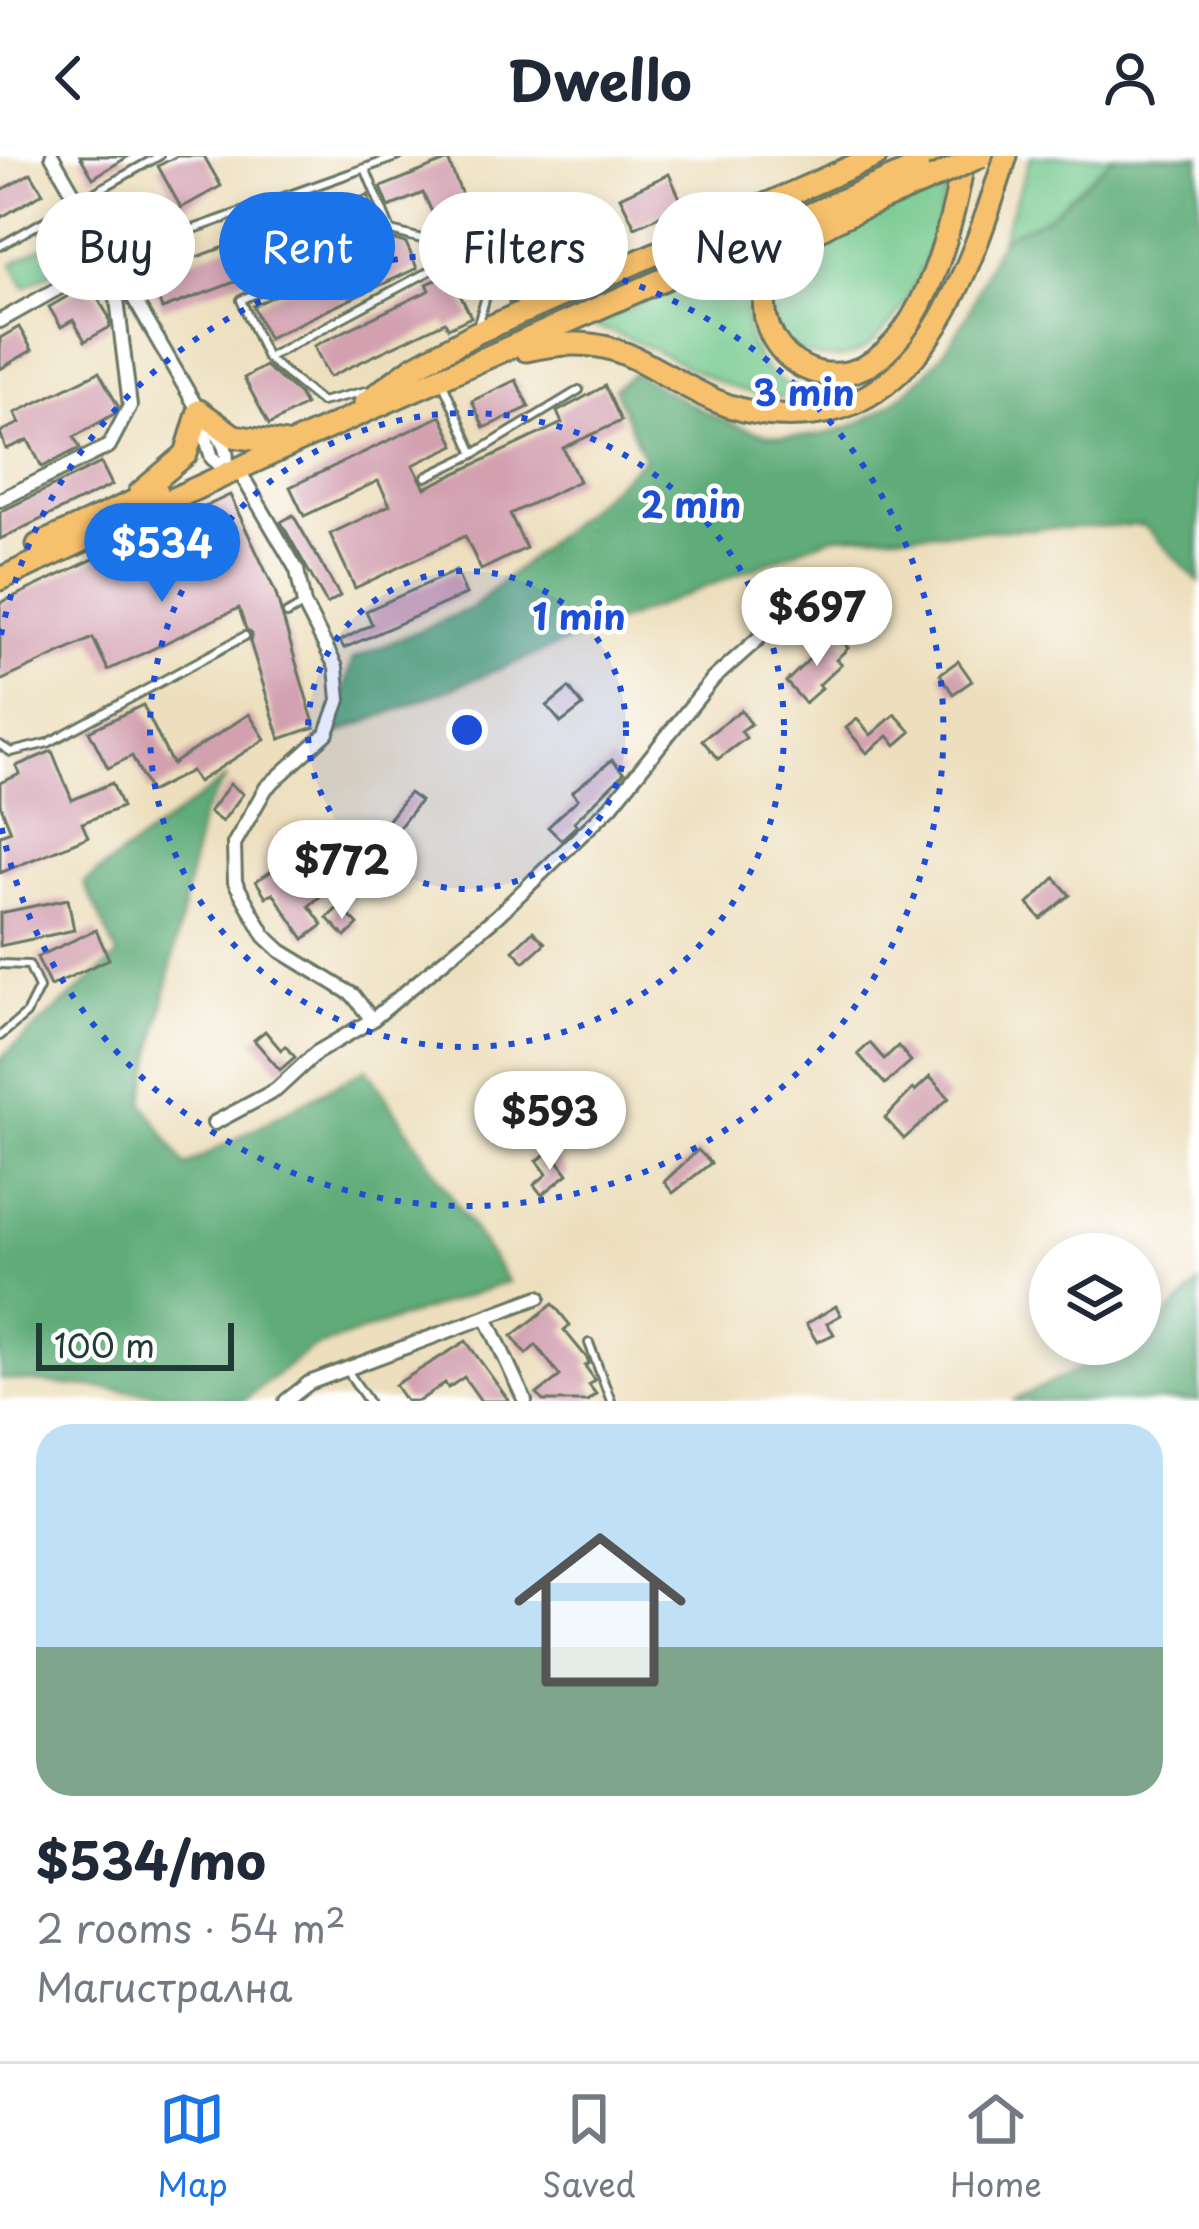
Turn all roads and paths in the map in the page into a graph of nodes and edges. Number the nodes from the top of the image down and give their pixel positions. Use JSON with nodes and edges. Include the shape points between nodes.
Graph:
{"nodes":[{"id":1,"x":52,"y":156,"type":"edge"},
{"id":2,"x":159,"y":156,"type":"edge"},
{"id":3,"x":399,"y":156,"type":"edge"},
{"id":4,"x":876,"y":156,"type":"edge"},
{"id":5,"x":964,"y":156,"type":"edge"},
{"id":6,"x":985,"y":156,"type":"edge"},
{"id":7,"x":1006,"y":156,"type":"edge"},
{"id":8,"x":937,"y":164,"type":"edge"},
{"id":9,"x":365,"y":168,"type":"junction"},
{"id":10,"x":72,"y":192,"type":"edge"},
{"id":11,"x":96,"y":192,"type":"edge"},
{"id":12,"x":375,"y":192,"type":"edge"},
{"id":13,"x":36,"y":226,"type":"edge"},
{"id":14,"x":195,"y":229,"type":"edge"},
{"id":15,"x":0,"y":246,"type":"edge"},
{"id":16,"x":971,"y":254,"type":"junction"},
{"id":17,"x":419,"y":277,"type":"edge"},
{"id":18,"x":38,"y":300,"type":"edge"},
{"id":19,"x":117,"y":300,"type":"edge"},
{"id":20,"x":135,"y":300,"type":"edge"},
{"id":21,"x":241,"y":300,"type":"edge"},
{"id":22,"x":485,"y":300,"type":"edge"},
{"id":23,"x":0,"y":321,"type":"edge"},
{"id":24,"x":476,"y":334,"type":"junction"},
{"id":25,"x":267,"y":358,"type":"junction"},
{"id":26,"x":478,"y":361,"type":"junction"},
{"id":27,"x":440,"y":378,"type":"junction"},
{"id":28,"x":388,"y":386,"type":"junction"},
{"id":29,"x":579,"y":390,"type":"dead end"},
{"id":30,"x":199,"y":411,"type":"junction"},
{"id":31,"x":338,"y":423,"type":"junction"},
{"id":32,"x":296,"y":441,"type":"junction"},
{"id":33,"x":474,"y":454,"type":"junction"},
{"id":34,"x":226,"y":470,"type":"junction"},
{"id":35,"x":426,"y":478,"type":"dead end"},
{"id":36,"x":0,"y":500,"type":"edge"},
{"id":37,"x":125,"y":505,"type":"junction"},
{"id":38,"x":0,"y":563,"type":"edge"},
{"id":39,"x":0,"y":579,"type":"edge"},
{"id":40,"x":805,"y":581,"type":"dead end"},
{"id":41,"x":304,"y":604,"type":"junction"},
{"id":42,"x":287,"y":614,"type":"dead end"},
{"id":43,"x":245,"y":636,"type":"dead end"},
{"id":44,"x":0,"y":745,"type":"edge"},
{"id":45,"x":0,"y":964,"type":"edge"},
{"id":46,"x":372,"y":1020,"type":"junction"},
{"id":47,"x":0,"y":1036,"type":"edge"},
{"id":48,"x":214,"y":1123,"type":"dead end"},
{"id":49,"x":539,"y":1297,"type":"dead end"},
{"id":50,"x":487,"y":1318,"type":"junction"},
{"id":51,"x":589,"y":1343,"type":"dead end"},
{"id":52,"x":346,"y":1368,"type":"junction"},
{"id":53,"x":286,"y":1401,"type":"edge"},
{"id":54,"x":368,"y":1401,"type":"edge"},
{"id":55,"x":525,"y":1401,"type":"edge"},
{"id":56,"x":611,"y":1401,"type":"edge"}],
"edges":[{"from":1,"to":10,"type":"street"},
{"from":2,"to":11,"type":"lane"},
{"from":3,"to":9,"type":"lane"},
{"from":4,"to":24,"type":"main road"},
{"from":5,"to":8,"type":"main road","via":[[938,262],[896,340],[868,365],[841,373],[791,361],[772,340],[763,311],[782,258]]},
{"from":6,"to":8,"type":"main road","bridge":true},
{"from":6,"to":16,"type":"main road"},
{"from":7,"to":16,"type":"main road"},
{"from":8,"to":26,"type":"main road"},
{"from":9,"to":12,"type":"lane"},
{"from":9,"to":14,"type":"lane"},
{"from":13,"to":15,"type":"lane"},
{"from":16,"to":26,"type":"main road","via":[[959,287],[909,361],[855,401],[819,414],[742,412],[602,344],[542,346]]},
{"from":17,"to":25,"type":"lane"},
{"from":18,"to":23,"type":"street"},
{"from":19,"to":36,"type":"street","via":[[130,406],[109,446]]},
{"from":20,"to":30,"type":"street"},
{"from":21,"to":25,"type":"lane"},
{"from":22,"to":24,"type":"lane"},
{"from":24,"to":28,"type":"main road"},
{"from":25,"to":28,"type":"lane","via":[[321,401]]},
{"from":26,"to":27,"type":"main road"},
{"from":27,"to":31,"type":"main road"},
{"from":27,"to":33,"type":"lane"},
{"from":28,"to":31,"type":"main road"},
{"from":29,"to":33,"type":"lane"},
{"from":30,"to":32,"type":"main road","via":[[234,436]]},
{"from":30,"to":34,"type":"street","via":[[207,447]]},
{"from":30,"to":37,"type":"main road","via":[[186,454]]},
{"from":31,"to":32,"type":"main road"},
{"from":32,"to":34,"type":"main road"},
{"from":33,"to":35,"type":"lane"},
{"from":34,"to":37,"type":"main road"},
{"from":34,"to":39,"type":"main road"},
{"from":34,"to":41,"type":"street","via":[[296,570]]},
{"from":37,"to":38,"type":"main road"},
{"from":40,"to":46,"type":"street","via":[[611,806]]},
{"from":41,"to":42,"type":"lane"},
{"from":41,"to":46,"type":"street","via":[[336,667],[339,700],[327,733],[266,788],[233,844],[235,882],[265,936],[352,994]]},
{"from":43,"to":44,"type":"lane","via":[[48,743],[11,752]]},
{"from":45,"to":47,"type":"lane","via":[[29,965],[39,988],[26,1014]]},
{"from":46,"to":48,"type":"street","via":[[316,1053],[276,1090]]},
{"from":49,"to":50,"type":"street"},
{"from":50,"to":52,"type":"street"},
{"from":50,"to":55,"type":"street"},
{"from":51,"to":56,"type":"lane"},
{"from":52,"to":53,"type":"street"},
{"from":52,"to":54,"type":"lane"}]}
